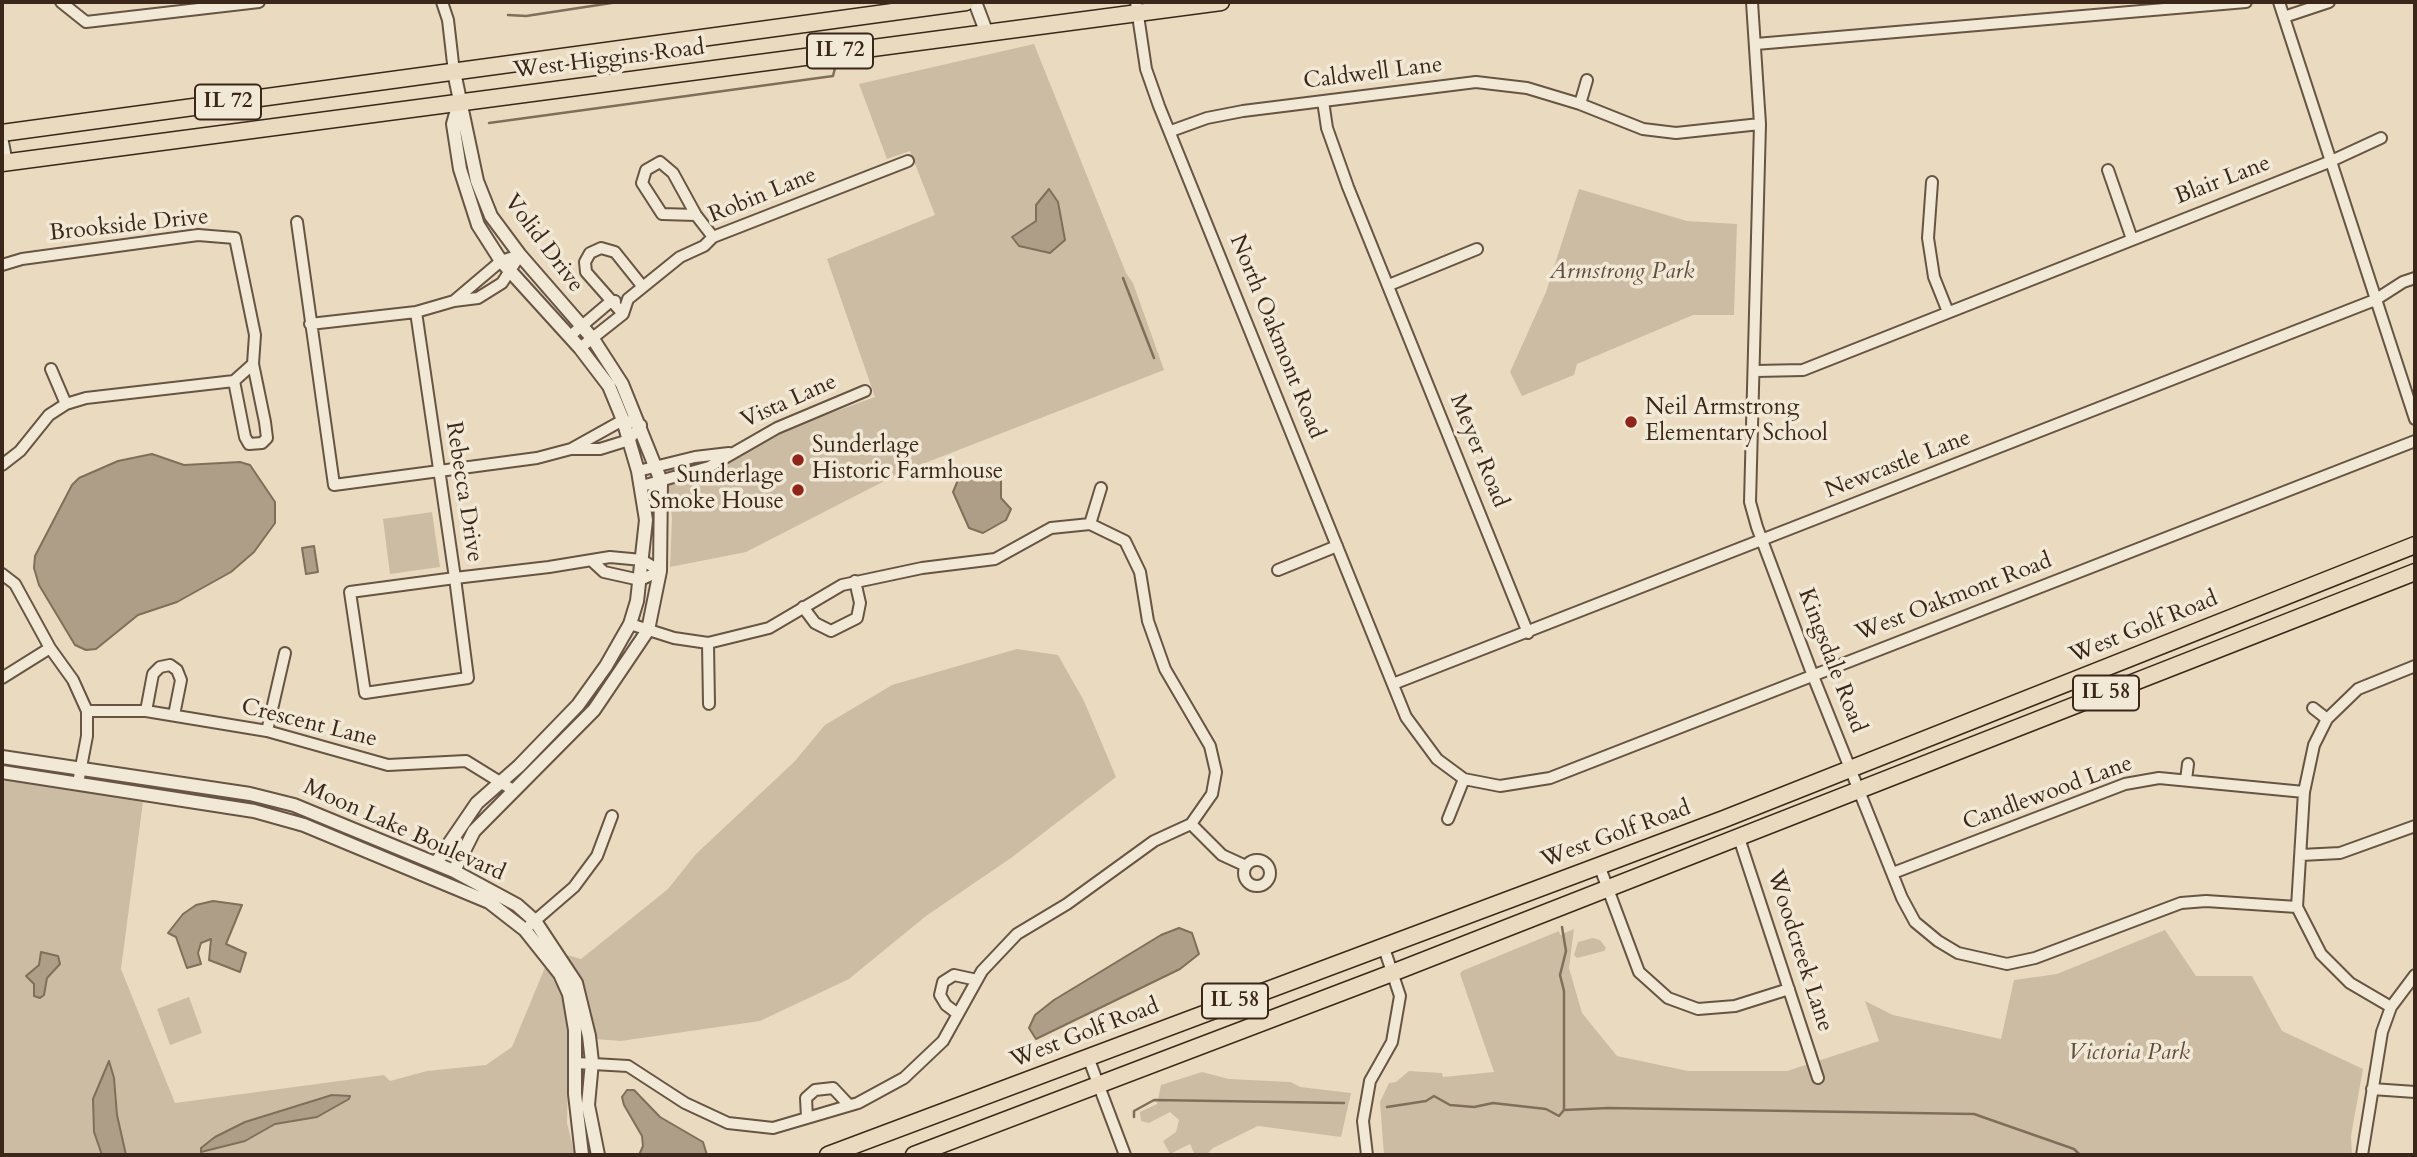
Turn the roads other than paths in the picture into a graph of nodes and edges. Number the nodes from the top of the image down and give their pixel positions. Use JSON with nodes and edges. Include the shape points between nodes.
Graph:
{"nodes":[{"id":1,"x":61,"y":2,"type":"edge"},
{"id":2,"x":259,"y":2,"type":"edge"},
{"id":3,"x":442,"y":2,"type":"edge"},
{"id":4,"x":966,"y":2,"type":"edge"},
{"id":5,"x":975,"y":2,"type":"edge"},
{"id":6,"x":1221,"y":2,"type":"edge"},
{"id":7,"x":1752,"y":2,"type":"edge"},
{"id":8,"x":2246,"y":2,"type":"edge"},
{"id":9,"x":2279,"y":2,"type":"edge"},
{"id":10,"x":2329,"y":2,"type":"edge"},
{"id":11,"x":1137,"y":8,"type":"edge"},
{"id":12,"x":2284,"y":17,"type":"junction"},
{"id":13,"x":986,"y":31,"type":"junction"},
{"id":14,"x":1756,"y":44,"type":"junction"},
{"id":15,"x":454,"y":72,"type":"junction"},
{"id":16,"x":1587,"y":79,"type":"dead end"},
{"id":17,"x":1323,"y":101,"type":"junction"},
{"id":18,"x":458,"y":102,"type":"junction"},
{"id":19,"x":1580,"y":104,"type":"junction"},
{"id":20,"x":1760,"y":124,"type":"junction"},
{"id":21,"x":1171,"y":131,"type":"junction"},
{"id":22,"x":2,"y":135,"type":"edge"},
{"id":23,"x":2381,"y":138,"type":"dead end"},
{"id":24,"x":908,"y":161,"type":"dead end"},
{"id":25,"x":2329,"y":162,"type":"junction"},
{"id":26,"x":4,"y":163,"type":"edge"},
{"id":27,"x":2108,"y":170,"type":"dead end"},
{"id":28,"x":1932,"y":182,"type":"dead end"},
{"id":29,"x":696,"y":215,"type":"junction"},
{"id":30,"x":297,"y":222,"type":"dead end"},
{"id":31,"x":713,"y":237,"type":"junction"},
{"id":32,"x":2132,"y":239,"type":"junction"},
{"id":33,"x":1477,"y":249,"type":"dead end"},
{"id":34,"x":520,"y":255,"type":"junction"},
{"id":35,"x":501,"y":261,"type":"junction"},
{"id":36,"x":2,"y":265,"type":"edge"},
{"id":37,"x":512,"y":272,"type":"junction"},
{"id":38,"x":2415,"y":278,"type":"edge"},
{"id":39,"x":1389,"y":285,"type":"junction"},
{"id":40,"x":643,"y":287,"type":"junction"},
{"id":41,"x":628,"y":299,"type":"junction"},
{"id":42,"x":2375,"y":300,"type":"junction"},
{"id":43,"x":454,"y":301,"type":"junction"},
{"id":44,"x":610,"y":302,"type":"junction"},
{"id":45,"x":416,"y":312,"type":"junction"},
{"id":46,"x":1948,"y":312,"type":"junction"},
{"id":47,"x":623,"y":314,"type":"junction"},
{"id":48,"x":310,"y":324,"type":"junction"},
{"id":49,"x":580,"y":328,"type":"junction"},
{"id":50,"x":569,"y":336,"type":"junction"},
{"id":51,"x":593,"y":339,"type":"junction"},
{"id":52,"x":580,"y":348,"type":"junction"},
{"id":53,"x":253,"y":364,"type":"junction"},
{"id":54,"x":51,"y":369,"type":"dead end"},
{"id":55,"x":1756,"y":371,"type":"junction"},
{"id":56,"x":234,"y":381,"type":"junction"},
{"id":57,"x":865,"y":391,"type":"dead end"},
{"id":58,"x":66,"y":404,"type":"junction"},
{"id":59,"x":623,"y":419,"type":"junction"},
{"id":60,"x":2415,"y":419,"type":"edge"},
{"id":61,"x":641,"y":425,"type":"junction"},
{"id":62,"x":629,"y":440,"type":"junction"},
{"id":63,"x":2415,"y":441,"type":"edge"},
{"id":64,"x":571,"y":449,"type":"junction"},
{"id":65,"x":731,"y":453,"type":"junction"},
{"id":66,"x":2,"y":465,"type":"edge"},
{"id":67,"x":657,"y":466,"type":"junction"},
{"id":68,"x":438,"y":470,"type":"junction"},
{"id":69,"x":638,"y":471,"type":"junction"},
{"id":70,"x":661,"y":481,"type":"junction"},
{"id":71,"x":642,"y":486,"type":"junction"},
{"id":72,"x":1101,"y":488,"type":"dead end"},
{"id":73,"x":1090,"y":524,"type":"junction"},
{"id":74,"x":1762,"y":541,"type":"junction"},
{"id":75,"x":2415,"y":545,"type":"edge"},
{"id":76,"x":1337,"y":547,"type":"junction"},
{"id":77,"x":591,"y":560,"type":"junction"},
{"id":78,"x":642,"y":560,"type":"junction"},
{"id":79,"x":1278,"y":570,"type":"dead end"},
{"id":80,"x":660,"y":571,"type":"junction"},
{"id":81,"x":2415,"y":572,"type":"edge"},
{"id":82,"x":2,"y":574,"type":"edge"},
{"id":83,"x":455,"y":578,"type":"junction"},
{"id":84,"x":640,"y":580,"type":"junction"},
{"id":85,"x":855,"y":581,"type":"junction"},
{"id":86,"x":803,"y":607,"type":"junction"},
{"id":87,"x":630,"y":624,"type":"junction"},
{"id":88,"x":648,"y":630,"type":"junction"},
{"id":89,"x":1528,"y":633,"type":"junction"},
{"id":90,"x":708,"y":643,"type":"junction"},
{"id":91,"x":50,"y":648,"type":"junction"},
{"id":92,"x":285,"y":653,"type":"dead end"},
{"id":93,"x":2415,"y":666,"type":"edge"},
{"id":94,"x":1813,"y":676,"type":"junction"},
{"id":95,"x":2,"y":678,"type":"edge"},
{"id":96,"x":1393,"y":684,"type":"junction"},
{"id":97,"x":709,"y":704,"type":"dead end"},
{"id":98,"x":2313,"y":708,"type":"dead end"},
{"id":99,"x":87,"y":710,"type":"junction"},
{"id":100,"x":146,"y":711,"type":"junction"},
{"id":101,"x":174,"y":715,"type":"junction"},
{"id":102,"x":2327,"y":719,"type":"junction"},
{"id":103,"x":267,"y":731,"type":"junction"},
{"id":104,"x":2,"y":757,"type":"edge"},
{"id":105,"x":2188,"y":764,"type":"dead end"},
{"id":106,"x":80,"y":768,"type":"junction"},
{"id":107,"x":1851,"y":769,"type":"junction"},
{"id":108,"x":2,"y":772,"type":"edge"},
{"id":109,"x":1464,"y":779,"type":"junction"},
{"id":110,"x":2186,"y":780,"type":"junction"},
{"id":111,"x":78,"y":783,"type":"junction"},
{"id":112,"x":507,"y":787,"type":"junction"},
{"id":113,"x":1859,"y":789,"type":"junction"},
{"id":114,"x":2304,"y":792,"type":"junction"},
{"id":115,"x":612,"y":816,"type":"dead end"},
{"id":116,"x":1448,"y":819,"type":"dead end"},
{"id":117,"x":1191,"y":824,"type":"junction"},
{"id":118,"x":2415,"y":826,"type":"edge"},
{"id":119,"x":1739,"y":838,"type":"junction"},
{"id":120,"x":2301,"y":855,"type":"junction"},
{"id":121,"x":436,"y":863,"type":"junction"},
{"id":122,"x":1599,"y":865,"type":"junction"},
{"id":123,"x":1246,"y":866,"type":"dead end"},
{"id":124,"x":454,"y":871,"type":"junction"},
{"id":125,"x":1893,"y":873,"type":"junction"},
{"id":126,"x":1609,"y":889,"type":"junction"},
{"id":127,"x":2297,"y":907,"type":"junction"},
{"id":128,"x":530,"y":925,"type":"junction"},
{"id":129,"x":1383,"y":945,"type":"junction"},
{"id":130,"x":1392,"y":973,"type":"junction"},
{"id":131,"x":2415,"y":975,"type":"edge"},
{"id":132,"x":977,"y":980,"type":"junction"},
{"id":133,"x":1789,"y":989,"type":"junction"},
{"id":134,"x":2391,"y":1007,"type":"junction"},
{"id":135,"x":958,"y":1014,"type":"junction"},
{"id":136,"x":1088,"y":1057,"type":"junction"},
{"id":137,"x":592,"y":1062,"type":"junction"},
{"id":138,"x":576,"y":1063,"type":"junction"},
{"id":139,"x":1818,"y":1078,"type":"dead end"},
{"id":140,"x":1099,"y":1086,"type":"junction"},
{"id":141,"x":2372,"y":1089,"type":"junction"},
{"id":142,"x":2415,"y":1093,"type":"edge"},
{"id":143,"x":849,"y":1105,"type":"junction"},
{"id":144,"x":807,"y":1118,"type":"junction"},
{"id":145,"x":582,"y":1155,"type":"edge"},
{"id":146,"x":598,"y":1155,"type":"edge"},
{"id":147,"x":828,"y":1155,"type":"edge"},
{"id":148,"x":914,"y":1155,"type":"edge"},
{"id":149,"x":1125,"y":1155,"type":"edge"},
{"id":150,"x":1367,"y":1155,"type":"edge"},
{"id":151,"x":2362,"y":1155,"type":"edge"}],
"edges":[{"from":1,"to":2,"type":"street","via":[[86,22]]},
{"from":3,"to":15,"type":"street"},
{"from":4,"to":15,"type":"main road","name":"West Higgins Road","number":"IL 72"},
{"from":5,"to":13,"type":"street"},
{"from":6,"to":11,"type":"main road","name":"West Higgins Road","number":"IL 72"},
{"from":7,"to":14,"type":"street","name":"Kingsdale Road"},
{"from":8,"to":14,"type":"street"},
{"from":9,"to":12,"type":"street"},
{"from":10,"to":12,"type":"street"},
{"from":11,"to":13,"type":"main road","name":"West Higgins Road","number":"IL 72"},
{"from":11,"to":21,"type":"street","name":"North Oakmont Road","via":[[1146,69]]},
{"from":12,"to":25,"type":"street"},
{"from":13,"to":18,"type":"main road","name":"West Higgins Road","number":"IL 72"},
{"from":14,"to":20,"type":"street","name":"Kingsdale Road"},
{"from":15,"to":18,"type":"street"},
{"from":15,"to":22,"type":"main road","name":"West Higgins Road","number":"IL 72"},
{"from":16,"to":19,"type":"street"},
{"from":17,"to":19,"type":"street","name":"Caldwell Lane","via":[[1476,82],[1527,88]]},
{"from":17,"to":21,"type":"street","name":"Caldwell Lane","via":[[1207,118]]},
{"from":17,"to":39,"type":"street","name":"Meyer Road","via":[[1327,128],[1348,187]]},
{"from":18,"to":26,"type":"main road","name":"West Higgins Road","number":"IL 72"},
{"from":18,"to":34,"type":"street","name":"Volid Drive","via":[[477,181],[491,216]]},
{"from":18,"to":35,"type":"street","name":"Volid Drive","via":[[453,124],[466,195]]},
{"from":19,"to":20,"type":"street","name":"Caldwell Lane","via":[[1643,129],[1676,133]]},
{"from":20,"to":55,"type":"street","name":"Kingsdale Road"},
{"from":21,"to":76,"type":"street","name":"North Oakmont Road"},
{"from":22,"to":26,"type":"street"},
{"from":23,"to":25,"type":"street","name":"Blair Lane"},
{"from":24,"to":31,"type":"street","name":"Robin Lane"},
{"from":25,"to":32,"type":"street","name":"Blair Lane"},
{"from":25,"to":42,"type":"street"},
{"from":27,"to":32,"type":"street"},
{"from":28,"to":46,"type":"street","via":[[1927,238],[1934,277]]},
{"from":29,"to":29,"type":"street","via":[[673,173],[660,162],[646,170],[642,183],[662,214]]},
{"from":29,"to":31,"type":"street"},
{"from":30,"to":48,"type":"street"},
{"from":31,"to":40,"type":"street","name":"Robin Lane"},
{"from":32,"to":46,"type":"street","name":"Blair Lane"},
{"from":33,"to":39,"type":"street"},
{"from":34,"to":35,"type":"street"},
{"from":34,"to":37,"type":"street"},
{"from":34,"to":49,"type":"street","name":"Volid Drive"},
{"from":35,"to":37,"type":"street","name":"Volid Drive"},
{"from":35,"to":43,"type":"street"},
{"from":36,"to":53,"type":"street","name":"Brookside Drive","via":[[198,235],[235,238],[255,335]]},
{"from":37,"to":43,"type":"street","via":[[478,298]]},
{"from":37,"to":50,"type":"street","name":"Volid Drive"},
{"from":38,"to":42,"type":"street","name":"Newcastle Lane"},
{"from":39,"to":89,"type":"street","name":"Meyer Road"},
{"from":40,"to":41,"type":"street","name":"Robin Lane"},
{"from":40,"to":44,"type":"street","via":[[615,252],[601,247],[590,253],[586,272]]},
{"from":41,"to":44,"type":"street","name":"Robin Lane"},
{"from":41,"to":47,"type":"street"},
{"from":42,"to":60,"type":"street"},
{"from":42,"to":74,"type":"street","name":"Newcastle Lane"},
{"from":43,"to":45,"type":"street"},
{"from":44,"to":47,"type":"street"},
{"from":44,"to":49,"type":"street"},
{"from":45,"to":48,"type":"street"},
{"from":45,"to":68,"type":"street","name":"Rebecca Drive"},
{"from":46,"to":55,"type":"street","name":"Blair Lane","via":[[1803,370]]},
{"from":47,"to":51,"type":"street"},
{"from":48,"to":68,"type":"street","via":[[334,485]]},
{"from":49,"to":50,"type":"street"},
{"from":49,"to":51,"type":"street","name":"Volid Drive"},
{"from":50,"to":52,"type":"street","name":"Volid Drive"},
{"from":51,"to":52,"type":"street"},
{"from":51,"to":61,"type":"street","name":"Volid Drive"},
{"from":52,"to":59,"type":"street","name":"Volid Drive","via":[[608,386]]},
{"from":53,"to":56,"type":"street"},
{"from":53,"to":56,"type":"street","via":[[267,438],[262,443],[249,444],[245,437]]},
{"from":54,"to":58,"type":"street"},
{"from":55,"to":74,"type":"street","name":"Kingsdale Road","via":[[1749,491]]},
{"from":56,"to":58,"type":"street"},
{"from":57,"to":65,"type":"street","name":"Vista Lane"},
{"from":58,"to":66,"type":"street","via":[[49,415],[20,451]]},
{"from":59,"to":61,"type":"street"},
{"from":59,"to":62,"type":"street","name":"Volid Drive"},
{"from":59,"to":64,"type":"street"},
{"from":61,"to":62,"type":"street"},
{"from":61,"to":67,"type":"street","name":"Volid Drive"},
{"from":62,"to":64,"type":"street","via":[[600,449]]},
{"from":62,"to":69,"type":"street","name":"Volid Drive"},
{"from":63,"to":94,"type":"street","name":"West Oakmont Road"},
{"from":64,"to":68,"type":"street","via":[[537,458]]},
{"from":65,"to":67,"type":"street","name":"Vista Lane"},
{"from":65,"to":70,"type":"street","name":"Vista Lane","via":[[709,467]]},
{"from":67,"to":69,"type":"street","name":"Vista Lane"},
{"from":67,"to":70,"type":"street","name":"Volid Drive"},
{"from":68,"to":83,"type":"street","name":"Rebecca Drive"},
{"from":69,"to":71,"type":"street","name":"Volid Drive"},
{"from":70,"to":71,"type":"street","name":"Vista Lane"},
{"from":70,"to":80,"type":"street","name":"Volid Drive"},
{"from":71,"to":78,"type":"street","name":"Volid Drive","via":[[646,520]]},
{"from":72,"to":73,"type":"street"},
{"from":73,"to":85,"type":"street","via":[[1051,528],[995,559]]},
{"from":73,"to":117,"type":"street","via":[[1125,541],[1140,572],[1147,621],[1165,669],[1210,746],[1216,772],[1212,794]]},
{"from":74,"to":89,"type":"street","name":"Newcastle Lane"},
{"from":74,"to":94,"type":"street","name":"Kingsdale Road"},
{"from":75,"to":107,"type":"main road","name":"West Golf Road","number":"IL 58"},
{"from":76,"to":79,"type":"street"},
{"from":76,"to":96,"type":"street","name":"North Oakmont Road"},
{"from":77,"to":78,"type":"street"},
{"from":77,"to":83,"type":"street"},
{"from":77,"to":84,"type":"street","via":[[604,572]]},
{"from":78,"to":80,"type":"street"},
{"from":78,"to":84,"type":"street","name":"Volid Drive"},
{"from":80,"to":84,"type":"street"},
{"from":80,"to":88,"type":"street","name":"Volid Drive"},
{"from":81,"to":113,"type":"main road","name":"West Golf Road","number":"IL 58"},
{"from":82,"to":91,"type":"street","via":[[15,584]]},
{"from":83,"to":83,"type":"street","name":"Rebecca Drive","via":[[468,678],[365,693],[350,592]]},
{"from":84,"to":87,"type":"street","name":"Volid Drive"},
{"from":85,"to":86,"type":"street"},
{"from":85,"to":86,"type":"street","via":[[860,603],[857,618],[831,631],[815,623]]},
{"from":86,"to":90,"type":"street","via":[[769,628]]},
{"from":87,"to":88,"type":"street"},
{"from":87,"to":112,"type":"street","name":"Volid Drive","via":[[578,705]]},
{"from":88,"to":90,"type":"street"},
{"from":88,"to":112,"type":"street","name":"Volid Drive","via":[[594,710]]},
{"from":89,"to":96,"type":"street","name":"Newcastle Lane"},
{"from":90,"to":97,"type":"street"},
{"from":91,"to":95,"type":"street"},
{"from":91,"to":99,"type":"street"},
{"from":92,"to":103,"type":"street"},
{"from":93,"to":102,"type":"street","via":[[2358,690]]},
{"from":94,"to":107,"type":"street","name":"Kingsdale Road"},
{"from":94,"to":109,"type":"street","name":"West Oakmont Road","via":[[1550,778],[1500,786]]},
{"from":96,"to":109,"type":"street","name":"North Oakmont Road","via":[[1417,734],[1437,759]]},
{"from":98,"to":102,"type":"street"},
{"from":99,"to":100,"type":"street","name":"Crescent Lane"},
{"from":99,"to":106,"type":"street"},
{"from":100,"to":101,"type":"street","name":"Crescent Lane"},
{"from":100,"to":101,"type":"street","via":[[153,674],[170,665],[181,681]]},
{"from":101,"to":103,"type":"street","name":"Crescent Lane"},
{"from":102,"to":114,"type":"street","via":[[2314,745]]},
{"from":103,"to":112,"type":"street","name":"Crescent Lane","via":[[388,765],[466,761]]},
{"from":104,"to":106,"type":"street","name":"Moon Lake Boulevard"},
{"from":105,"to":110,"type":"street"},
{"from":106,"to":111,"type":"street"},
{"from":106,"to":121,"type":"street","name":"Moon Lake Boulevard","via":[[294,804]]},
{"from":107,"to":113,"type":"street","name":"Kingsdale Road"},
{"from":107,"to":122,"type":"main road","name":"West Golf Road","number":"IL 58"},
{"from":108,"to":111,"type":"street","name":"Moon Lake Boulevard"},
{"from":109,"to":116,"type":"street"},
{"from":110,"to":114,"type":"street","name":"Candlewood Lane"},
{"from":110,"to":125,"type":"street","name":"Candlewood Lane","via":[[2159,778],[2125,784]]},
{"from":111,"to":128,"type":"street","name":"Moon Lake Boulevard","via":[[254,811],[304,825],[489,902]]},
{"from":112,"to":121,"type":"street","name":"Volid Drive","via":[[477,803]]},
{"from":112,"to":124,"type":"street","name":"Volid Drive","via":[[474,831]]},
{"from":113,"to":119,"type":"main road","name":"West Golf Road","number":"IL 58"},
{"from":113,"to":125,"type":"street","name":"Kingsdale Road"},
{"from":114,"to":120,"type":"street"},
{"from":115,"to":128,"type":"street","via":[[597,856],[574,887]]},
{"from":117,"to":123,"type":"street","via":[[1222,855]]},
{"from":117,"to":132,"type":"street","via":[[1154,841],[1017,934]]},
{"from":118,"to":120,"type":"street","via":[[2340,853]]},
{"from":119,"to":126,"type":"main road","name":"West Golf Road","number":"IL 58"},
{"from":119,"to":133,"type":"street","name":"Woodcreek Lane"},
{"from":120,"to":127,"type":"street"},
{"from":121,"to":124,"type":"street","name":"Moon Lake Boulevard"},
{"from":122,"to":126,"type":"street"},
{"from":122,"to":129,"type":"main road","name":"West Golf Road","number":"IL 58"},
{"from":124,"to":128,"type":"street","name":"Moon Lake Boulevard","via":[[517,905]]},
{"from":125,"to":127,"type":"street","name":"Kingsdale Road","via":[[1915,922],[1938,941],[1970,958],[2007,964],[2035,958],[2181,903]]},
{"from":126,"to":130,"type":"main road","name":"West Golf Road","number":"IL 58"},
{"from":126,"to":133,"type":"street","via":[[1639,972],[1668,998],[1698,1009],[1735,1006]]},
{"from":127,"to":134,"type":"street","via":[[2321,954],[2350,983]]},
{"from":128,"to":137,"type":"street","name":"Moon Lake Boulevard","via":[[576,983]]},
{"from":128,"to":138,"type":"street","name":"Moon Lake Boulevard","via":[[569,994]]},
{"from":129,"to":130,"type":"street"},
{"from":129,"to":136,"type":"main road","name":"West Golf Road","number":"IL 58"},
{"from":130,"to":140,"type":"main road","name":"West Golf Road","number":"IL 58"},
{"from":130,"to":150,"type":"street","via":[[1400,996],[1392,1042],[1370,1081],[1363,1121]]},
{"from":131,"to":134,"type":"street"},
{"from":132,"to":135,"type":"street"},
{"from":132,"to":135,"type":"street","via":[[954,975],[943,982],[940,995]]},
{"from":133,"to":139,"type":"street","name":"Woodcreek Lane"},
{"from":134,"to":141,"type":"street"},
{"from":135,"to":143,"type":"street","via":[[943,1041],[904,1078]]},
{"from":136,"to":140,"type":"street"},
{"from":136,"to":147,"type":"main road","name":"West Golf Road","number":"IL 58"},
{"from":137,"to":138,"type":"street"},
{"from":137,"to":144,"type":"street","via":[[628,1066],[685,1103],[728,1123],[773,1128]]},
{"from":137,"to":146,"type":"street","name":"Moon Lake Boulevard","via":[[588,1105]]},
{"from":138,"to":145,"type":"street","name":"Moon Lake Boulevard"},
{"from":140,"to":148,"type":"main road","name":"West Golf Road","number":"IL 58"},
{"from":140,"to":149,"type":"street"},
{"from":141,"to":142,"type":"street"},
{"from":141,"to":151,"type":"street"},
{"from":143,"to":144,"type":"street"},
{"from":143,"to":144,"type":"street","via":[[833,1088],[816,1090],[806,1098]]}]}
